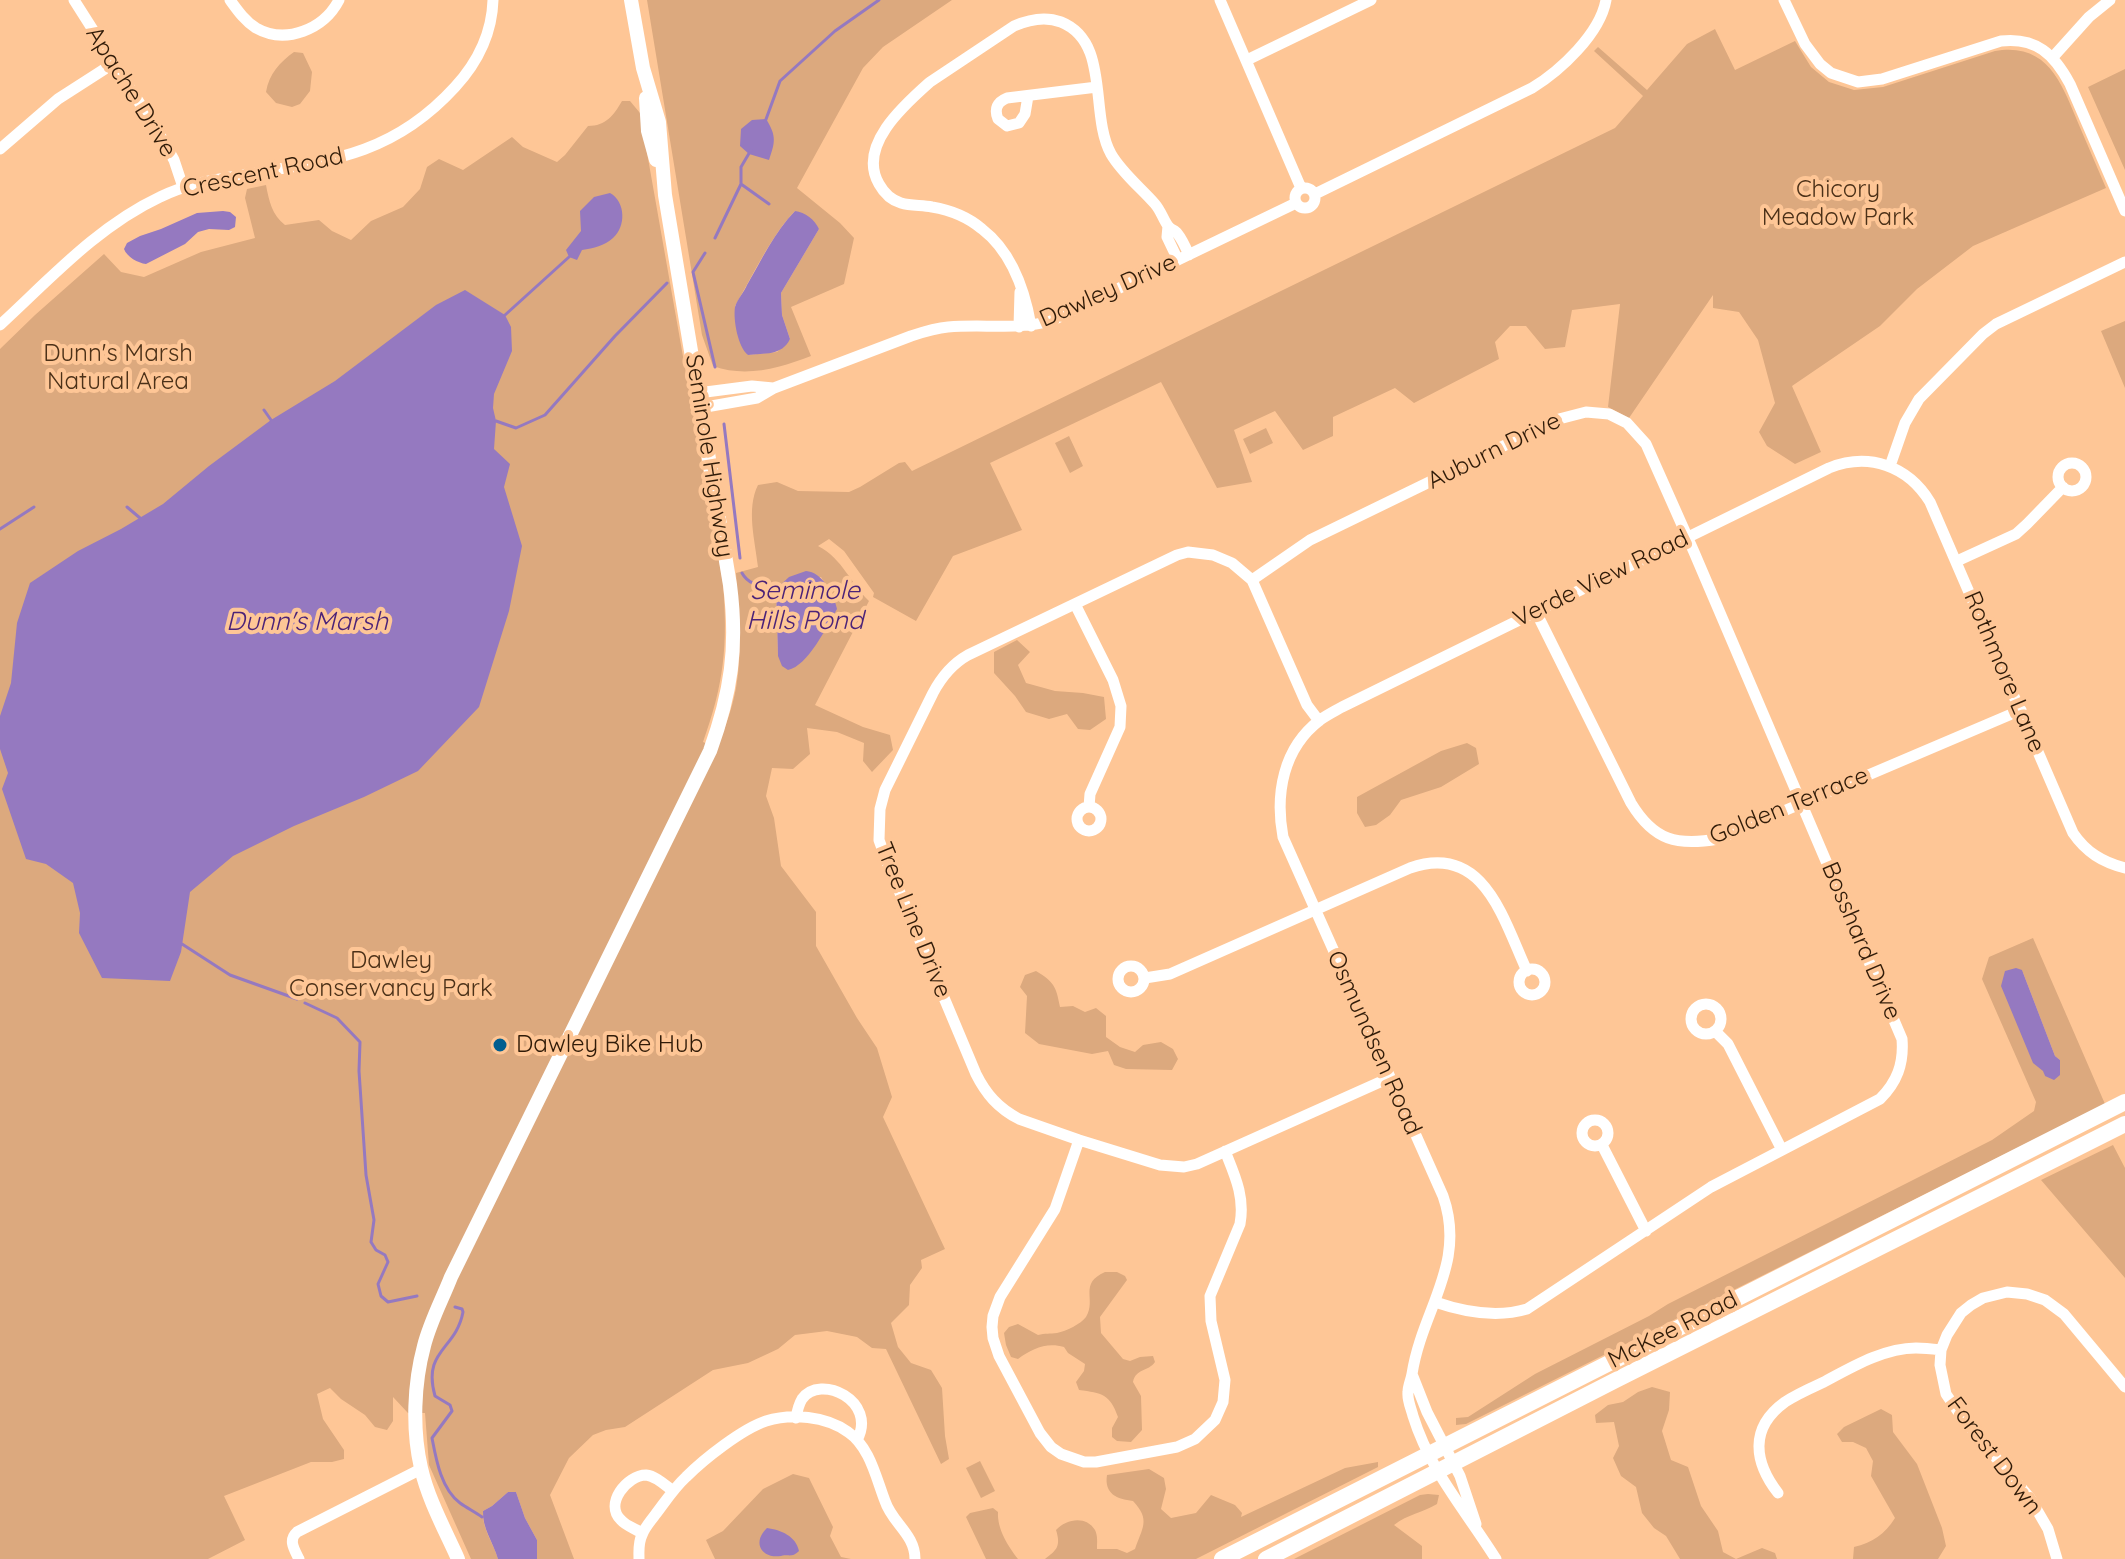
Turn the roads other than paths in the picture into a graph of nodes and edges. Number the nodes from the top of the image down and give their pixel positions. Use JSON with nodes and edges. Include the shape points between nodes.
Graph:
{"nodes":[{"id":1,"x":74,"y":0,"type":"edge"},
{"id":2,"x":230,"y":0,"type":"edge"},
{"id":3,"x":339,"y":0,"type":"edge"},
{"id":4,"x":493,"y":0,"type":"edge"},
{"id":5,"x":631,"y":0,"type":"edge"},
{"id":6,"x":1220,"y":0,"type":"edge"},
{"id":7,"x":1371,"y":0,"type":"edge"},
{"id":8,"x":1606,"y":0,"type":"edge"},
{"id":9,"x":1784,"y":0,"type":"edge"},
{"id":10,"x":2110,"y":0,"type":"edge"},
{"id":11,"x":2053,"y":57,"type":"junction"},
{"id":12,"x":1247,"y":60,"type":"junction"},
{"id":13,"x":114,"y":63,"type":"junction"},
{"id":14,"x":1097,"y":87,"type":"junction"},
{"id":15,"x":1028,"y":96,"type":"dead end"},
{"id":16,"x":0,"y":149,"type":"edge"},
{"id":17,"x":183,"y":187,"type":"junction"},
{"id":18,"x":1301,"y":188,"type":"junction"},
{"id":19,"x":1315,"y":194,"type":"junction"},
{"id":20,"x":1296,"y":203,"type":"junction"},
{"id":21,"x":2125,"y":211,"type":"edge"},
{"id":22,"x":1184,"y":257,"type":"junction"},
{"id":23,"x":2125,"y":262,"type":"edge"},
{"id":24,"x":0,"y":325,"type":"edge"},
{"id":25,"x":1025,"y":326,"type":"junction"},
{"id":26,"x":699,"y":400,"type":"junction"},
{"id":27,"x":1890,"y":466,"type":"junction"},
{"id":28,"x":2063,"y":487,"type":"dead end"},
{"id":29,"x":1688,"y":537,"type":"junction"},
{"id":30,"x":1957,"y":561,"type":"junction"},
{"id":31,"x":1252,"y":580,"type":"junction"},
{"id":32,"x":1075,"y":604,"type":"junction"},
{"id":33,"x":1536,"y":612,"type":"junction"},
{"id":34,"x":2021,"y":710,"type":"junction"},
{"id":35,"x":1319,"y":721,"type":"junction"},
{"id":36,"x":1802,"y":803,"type":"junction"},
{"id":37,"x":1089,"y":807,"type":"dead end"},
{"id":38,"x":2125,"y":868,"type":"edge"},
{"id":39,"x":1315,"y":911,"type":"junction"},
{"id":40,"x":1527,"y":971,"type":"dead end"},
{"id":41,"x":1145,"y":978,"type":"dead end"},
{"id":42,"x":1715,"y":1031,"type":"dead end"},
{"id":43,"x":1389,"y":1078,"type":"junction"},
{"id":44,"x":2125,"y":1102,"type":"edge"},
{"id":45,"x":2125,"y":1124,"type":"edge"},
{"id":46,"x":1079,"y":1140,"type":"junction"},
{"id":47,"x":1602,"y":1145,"type":"dead end"},
{"id":48,"x":1782,"y":1150,"type":"junction"},
{"id":49,"x":1225,"y":1151,"type":"junction"},
{"id":50,"x":1646,"y":1231,"type":"junction"},
{"id":51,"x":1435,"y":1302,"type":"junction"},
{"id":52,"x":1941,"y":1350,"type":"junction"},
{"id":53,"x":1412,"y":1374,"type":"junction"},
{"id":54,"x":2125,"y":1387,"type":"edge"},
{"id":55,"x":796,"y":1418,"type":"junction"},
{"id":56,"x":857,"y":1440,"type":"junction"},
{"id":57,"x":1446,"y":1445,"type":"junction"},
{"id":58,"x":1428,"y":1454,"type":"junction"},
{"id":59,"x":1454,"y":1463,"type":"junction"},
{"id":60,"x":421,"y":1469,"type":"junction"},
{"id":61,"x":1437,"y":1472,"type":"junction"},
{"id":62,"x":673,"y":1491,"type":"junction"},
{"id":63,"x":1778,"y":1493,"type":"dead end"},
{"id":64,"x":1477,"y":1529,"type":"junction"},
{"id":65,"x":642,"y":1533,"type":"junction"},
{"id":66,"x":299,"y":1559,"type":"edge"},
{"id":67,"x":458,"y":1559,"type":"edge"},
{"id":68,"x":639,"y":1559,"type":"edge"},
{"id":69,"x":915,"y":1559,"type":"edge"},
{"id":70,"x":1222,"y":1559,"type":"edge"},
{"id":71,"x":1266,"y":1559,"type":"edge"},
{"id":72,"x":1496,"y":1559,"type":"edge"},
{"id":73,"x":2057,"y":1559,"type":"edge"}],
"edges":[{"from":1,"to":13,"type":"street","name":"Apache Drive"},
{"from":2,"to":3,"type":"street","via":[[256,28],[284,35],[314,27]]},
{"from":4,"to":17,"type":"street","name":"Crescent Road","via":[[484,43],[473,65],[446,97],[400,132],[331,160]]},
{"from":5,"to":26,"type":"street","name":"Seminole Highway","via":[[648,131],[665,195]]},
{"from":6,"to":12,"type":"street"},
{"from":7,"to":12,"type":"street"},
{"from":8,"to":19,"type":"street","via":[[1594,29],[1548,78]]},
{"from":9,"to":11,"type":"street","via":[[1820,64],[1858,82],[2001,41],[2025,42]]},
{"from":10,"to":11,"type":"street"},
{"from":11,"to":21,"type":"street"},
{"from":12,"to":18,"type":"street"},
{"from":13,"to":16,"type":"street","via":[[58,99]]},
{"from":13,"to":17,"type":"street","name":"Apache Drive","via":[[163,140]]},
{"from":14,"to":15,"type":"street"},
{"from":14,"to":22,"type":"street","via":[[1102,129],[1112,155],[1157,206],[1168,226],[1167,237]]},
{"from":14,"to":25,"type":"street","via":[[1089,48],[1075,30],[1043,18],[1027,20],[930,82],[893,120],[874,151],[875,177],[887,195],[902,204],[965,218],[995,240],[1020,288]]},
{"from":17,"to":24,"type":"street","name":"Crescent Road","via":[[108,228]]},
{"from":18,"to":19,"type":"street"},
{"from":18,"to":20,"type":"street"},
{"from":19,"to":20,"type":"street","via":[[1308,208]]},
{"from":20,"to":22,"type":"street","name":"Dawley Drive"},
{"from":22,"to":25,"type":"street","name":"Dawley Drive","via":[[1068,314]]},
{"from":23,"to":27,"type":"street","via":[[1983,334],[1919,399]]},
{"from":25,"to":26,"type":"street","name":"Dawley Drive","via":[[932,329],[774,388],[752,386]]},
{"from":26,"to":60,"type":"street","name":"Seminole Highway","via":[[733,612],[725,707],[710,751],[432,1322],[416,1391]]},
{"from":27,"to":29,"type":"street","name":"Verde View Road","via":[[1837,464]]},
{"from":27,"to":30,"type":"street","name":"Rothmore Lane","via":[[1924,492]]},
{"from":28,"to":30,"type":"street","via":[[2016,534]]},
{"from":29,"to":31,"type":"street","name":"Auburn Drive","via":[[1641,437],[1619,418],[1598,411],[1574,413],[1310,540]]},
{"from":29,"to":33,"type":"street","name":"Verde View Road"},
{"from":29,"to":36,"type":"street","name":"Bosshard Drive"},
{"from":30,"to":34,"type":"street","name":"Rothmore Lane"},
{"from":31,"to":32,"type":"street","name":"Tree Line Drive","via":[[1223,558],[1188,552]]},
{"from":31,"to":35,"type":"street"},
{"from":32,"to":37,"type":"street","via":[[1121,706],[1120,727]]},
{"from":32,"to":46,"type":"street","name":"Tree Line Drive","via":[[951,667],[885,790],[878,819],[887,862],[983,1088],[1008,1113]]},
{"from":33,"to":35,"type":"street","name":"Verde View Road"},
{"from":33,"to":36,"type":"street","name":"Golden Terrace","via":[[1631,803],[1659,834],[1685,843],[1718,839]]},
{"from":34,"to":36,"type":"street","name":"Golden Terrace"},
{"from":34,"to":38,"type":"street","name":"Rothmore Lane","via":[[2080,843],[2101,860]]},
{"from":35,"to":39,"type":"street","name":"Osmundsen Road","via":[[1290,756],[1279,798],[1283,837]]},
{"from":36,"to":48,"type":"street","name":"Bosshard Drive","via":[[1900,1030],[1903,1049],[1896,1079],[1880,1099]]},
{"from":39,"to":40,"type":"street","via":[[1424,863],[1461,867],[1487,888]]},
{"from":39,"to":41,"type":"street","via":[[1170,974]]},
{"from":39,"to":43,"type":"street","name":"Osmundsen Road"},
{"from":42,"to":48,"type":"street","via":[[1728,1044]]},
{"from":43,"to":49,"type":"street","name":"Tree Line Drive"},
{"from":43,"to":51,"type":"street","name":"Osmundsen Road","via":[[1447,1210],[1450,1255]]},
{"from":44,"to":57,"type":"main road","name":"McKee Road"},
{"from":45,"to":59,"type":"main road","name":"McKee Road"},
{"from":46,"to":49,"type":"street","name":"Tree Line Drive","via":[[1171,1167],[1197,1164]]},
{"from":46,"to":49,"type":"street","via":[[1055,1209],[1000,1297],[992,1327],[999,1356],[1045,1440],[1061,1454],[1084,1462],[1186,1444],[1219,1413],[1225,1380],[1210,1296],[1242,1213],[1240,1189]]},
{"from":47,"to":50,"type":"street"},
{"from":48,"to":50,"type":"street","name":"Bosshard Drive","via":[[1711,1187]]},
{"from":50,"to":51,"type":"street","name":"Bosshard Drive","via":[[1527,1309],[1495,1314]]},
{"from":51,"to":53,"type":"street","name":"Osmundsen Road"},
{"from":52,"to":54,"type":"street","via":[[1953,1323],[1971,1305],[1996,1294],[2027,1294],[2064,1314]]},
{"from":52,"to":63,"type":"street","via":[[1895,1350],[1786,1402],[1766,1422],[1759,1442],[1763,1469]]},
{"from":52,"to":73,"type":"street","name":"Forest Down","via":[[1946,1394],[2030,1498]]},
{"from":53,"to":57,"type":"street","name":"Osmundsen Road"},
{"from":53,"to":58,"type":"street","name":"Osmundsen Road","via":[[1408,1398]]},
{"from":55,"to":56,"type":"street","via":[[829,1422]]},
{"from":55,"to":56,"type":"street","via":[[811,1392],[822,1389],[846,1396],[862,1415]]},
{"from":55,"to":62,"type":"street","via":[[768,1421],[741,1433]]},
{"from":56,"to":69,"type":"street","via":[[887,1508],[914,1545]]},
{"from":57,"to":58,"type":"main road","name":"McKee Road"},
{"from":57,"to":59,"type":"street","name":"Osmundsen Road"},
{"from":58,"to":61,"type":"street","name":"Osmundsen Road"},
{"from":58,"to":70,"type":"main road","name":"McKee Road"},
{"from":59,"to":61,"type":"main road","name":"McKee Road"},
{"from":59,"to":64,"type":"street","name":"Osmundsen Road"},
{"from":60,"to":66,"type":"street","via":[[297,1532],[293,1545]]},
{"from":60,"to":67,"type":"street","name":"Seminole Highway"},
{"from":61,"to":64,"type":"street","name":"Osmundsen Road"},
{"from":61,"to":71,"type":"main road","name":"McKee Road"},
{"from":62,"to":65,"type":"street"},
{"from":62,"to":65,"type":"street","via":[[646,1475],[622,1488],[617,1515]]},
{"from":64,"to":72,"type":"street","name":"Osmundsen Road"},
{"from":65,"to":68,"type":"street"}]}
